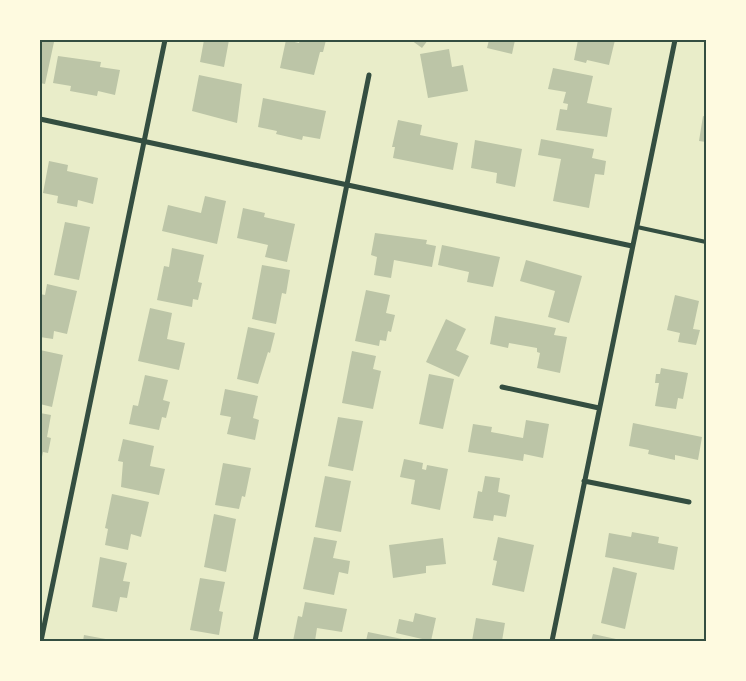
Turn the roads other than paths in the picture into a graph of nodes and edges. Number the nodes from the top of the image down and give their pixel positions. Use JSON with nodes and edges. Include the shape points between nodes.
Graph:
{"nodes":[{"id":1,"x":165,"y":40,"type":"edge"},
{"id":2,"x":675,"y":40,"type":"edge"},
{"id":3,"x":369,"y":75,"type":"dead end"},
{"id":4,"x":40,"y":119,"type":"edge"},
{"id":5,"x":144,"y":142,"type":"junction"},
{"id":6,"x":346,"y":185,"type":"junction"},
{"id":7,"x":637,"y":227,"type":"junction"},
{"id":8,"x":706,"y":242,"type":"edge"},
{"id":9,"x":632,"y":246,"type":"junction"},
{"id":10,"x":502,"y":387,"type":"dead end"},
{"id":11,"x":599,"y":408,"type":"junction"},
{"id":12,"x":584,"y":480,"type":"junction"},
{"id":13,"x":689,"y":502,"type":"dead end"},
{"id":14,"x":41,"y":641,"type":"edge"},
{"id":15,"x":255,"y":641,"type":"edge"},
{"id":16,"x":552,"y":641,"type":"edge"}],
"edges":[{"from":1,"to":5,"type":"street"},
{"from":2,"to":7,"type":"street"},
{"from":3,"to":6,"type":"street"},
{"from":4,"to":5,"type":"street"},
{"from":5,"to":6,"type":"street"},
{"from":5,"to":14,"type":"street"},
{"from":6,"to":9,"type":"street"},
{"from":6,"to":15,"type":"street"},
{"from":7,"to":8,"type":"lane"},
{"from":7,"to":9,"type":"street"},
{"from":9,"to":11,"type":"street"},
{"from":10,"to":11,"type":"street"},
{"from":11,"to":12,"type":"street"},
{"from":12,"to":13,"type":"street"},
{"from":12,"to":16,"type":"street"}]}
